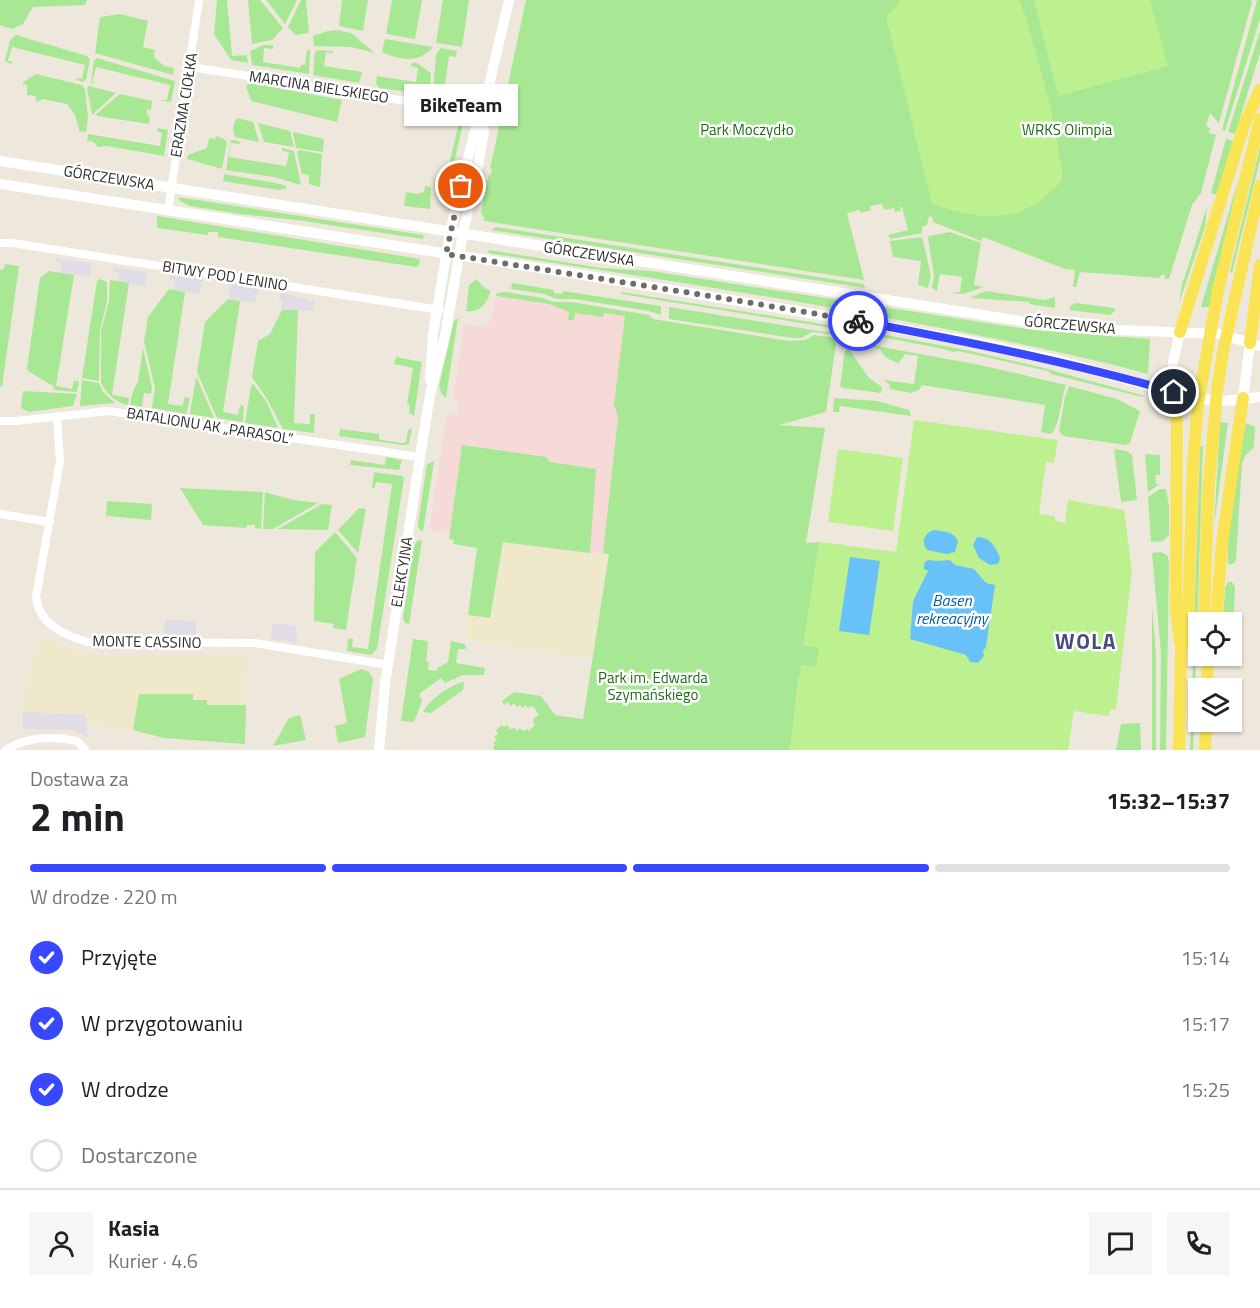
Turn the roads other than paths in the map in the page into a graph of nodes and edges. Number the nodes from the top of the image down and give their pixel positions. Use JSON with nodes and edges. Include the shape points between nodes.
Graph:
{"nodes":[{"id":1,"x":199,"y":0,"type":"edge"},
{"id":2,"x":509,"y":0,"type":"edge"},
{"id":3,"x":191,"y":67,"type":"junction"},
{"id":4,"x":1260,"y":90,"type":"edge"},
{"id":5,"x":482,"y":113,"type":"junction"},
{"id":6,"x":1260,"y":120,"type":"edge"},
{"id":7,"x":0,"y":161,"type":"edge"},
{"id":8,"x":0,"y":184,"type":"edge"},
{"id":9,"x":1260,"y":186,"type":"edge"},
{"id":10,"x":172,"y":188,"type":"junction"},
{"id":11,"x":168,"y":211,"type":"junction"},
{"id":12,"x":450,"y":231,"type":"junction"},
{"id":13,"x":463,"y":234,"type":"junction"},
{"id":14,"x":0,"y":243,"type":"edge"},
{"id":15,"x":446,"y":254,"type":"junction"},
{"id":16,"x":459,"y":256,"type":"junction"},
{"id":17,"x":1260,"y":265,"type":"edge"},
{"id":18,"x":437,"y":310,"type":"junction"},
{"id":19,"x":450,"y":312,"type":"junction"},
{"id":20,"x":1180,"y":332,"type":"junction"},
{"id":21,"x":1255,"y":345,"type":"edge"},
{"id":22,"x":1174,"y":392,"type":"junction"},
{"id":23,"x":430,"y":395,"type":"junction"},
{"id":24,"x":1260,"y":397,"type":"edge"},
{"id":25,"x":1243,"y":398,"type":"junction"},
{"id":26,"x":57,"y":417,"type":"junction"},
{"id":27,"x":0,"y":421,"type":"edge"},
{"id":28,"x":420,"y":457,"type":"junction"},
{"id":29,"x":0,"y":514,"type":"edge"},
{"id":30,"x":50,"y":522,"type":"junction"},
{"id":31,"x":1204,"y":612,"type":"edge"},
{"id":32,"x":1217,"y":612,"type":"edge"},
{"id":33,"x":1181,"y":650,"type":"junction"},
{"id":34,"x":388,"y":665,"type":"junction"},
{"id":35,"x":1206,"y":732,"type":"edge"},
{"id":36,"x":6,"y":750,"type":"edge"},
{"id":37,"x":85,"y":750,"type":"edge"},
{"id":38,"x":379,"y":750,"type":"edge"},
{"id":39,"x":1179,"y":750,"type":"edge"},
{"id":40,"x":1205,"y":750,"type":"edge"}],
"edges":[{"from":1,"to":3,"type":"street","name":"ERAZMA CIOŁKA"},
{"from":2,"to":5,"type":"main road"},
{"from":3,"to":5,"type":"street","name":"MARCINA BIELSKIEGO"},
{"from":3,"to":10,"type":"street","name":"ERAZMA CIOŁKA"},
{"from":4,"to":20,"type":"main road","via":[[1245,122]]},
{"from":5,"to":12,"type":"main road","name":"ELEKCYJNA"},
{"from":5,"to":13,"type":"main road","name":"ELEKCYJNA","via":[[484,132]]},
{"from":6,"to":33,"type":"main road","via":[[1206,353],[1196,432],[1188,618]]},
{"from":7,"to":10,"type":"main road","name":"GÓRCZEWSKA"},
{"from":8,"to":11,"type":"main road","name":"GÓRCZEWSKA"},
{"from":9,"to":31,"type":"main road","via":[[1223,352],[1212,435]]},
{"from":10,"to":11,"type":"street","name":"ERAZMA CIOŁKA"},
{"from":10,"to":12,"type":"main road","name":"GÓRCZEWSKA"},
{"from":11,"to":15,"type":"main road","name":"GÓRCZEWSKA"},
{"from":12,"to":13,"type":"main road","name":"GÓRCZEWSKA"},
{"from":12,"to":15,"type":"main road","name":"ELEKCYJNA"},
{"from":13,"to":16,"type":"main road","name":"ELEKCYJNA"},
{"from":13,"to":20,"type":"main road","name":"GÓRCZEWSKA","via":[[1061,327]]},
{"from":14,"to":18,"type":"street","name":"BITWY POD LENINO"},
{"from":15,"to":16,"type":"main road","name":"GÓRCZEWSKA"},
{"from":15,"to":18,"type":"main road","name":"ELEKCYJNA"},
{"from":16,"to":19,"type":"main road","name":"ELEKCYJNA"},
{"from":16,"to":22,"type":"main road","name":"GÓRCZEWSKA","via":[[979,343]]},
{"from":17,"to":21,"type":"main road"},
{"from":18,"to":19,"type":"street","name":"BITWY POD LENINO"},
{"from":18,"to":23,"type":"main road","name":"ELEKCYJNA"},
{"from":19,"to":23,"type":"main road","name":"ELEKCYJNA"},
{"from":20,"to":21,"type":"main road","name":"GÓRCZEWSKA","via":[[1219,334]]},
{"from":20,"to":22,"type":"main road","via":[[1173,362]]},
{"from":21,"to":25,"type":"main road"},
{"from":22,"to":25,"type":"main road","name":"GÓRCZEWSKA","via":[[1208,400]]},
{"from":22,"to":33,"type":"main road","via":[[1176,609]]},
{"from":23,"to":28,"type":"main road","name":"ELEKCYJNA"},
{"from":24,"to":25,"type":"main road"},
{"from":25,"to":32,"type":"main road","via":[[1222,543]]},
{"from":26,"to":27,"type":"street","name":"BATALIONU AK „PARASOL”"},
{"from":26,"to":28,"type":"street","name":"BATALIONU AK „PARASOL”","via":[[120,412]]},
{"from":26,"to":30,"type":"street","name":"MONTE CASSINO","via":[[60,461]]},
{"from":28,"to":34,"type":"main road","name":"ELEKCYJNA"},
{"from":29,"to":30,"type":"street"},
{"from":30,"to":34,"type":"street","name":"MONTE CASSINO","via":[[38,579],[37,607],[51,625],[73,638],[114,643],[255,644]]},
{"from":33,"to":39,"type":"main road"},
{"from":34,"to":38,"type":"main road","name":"ELEKCYJNA"},
{"from":35,"to":40,"type":"main road"},
{"from":36,"to":37,"type":"street","via":[[37,738],[77,741]]}]}
